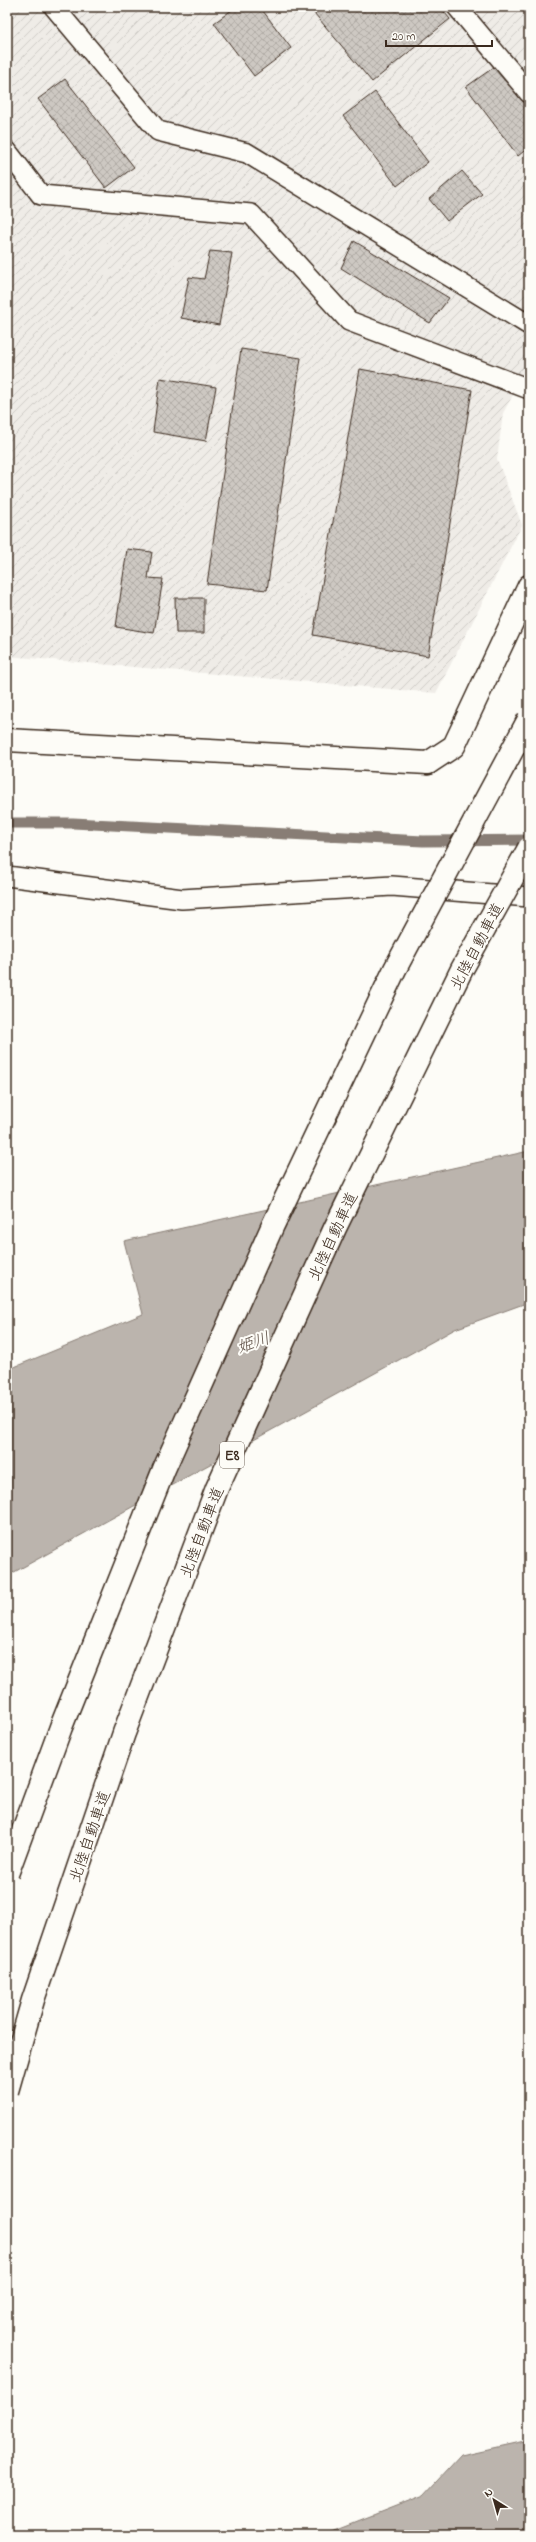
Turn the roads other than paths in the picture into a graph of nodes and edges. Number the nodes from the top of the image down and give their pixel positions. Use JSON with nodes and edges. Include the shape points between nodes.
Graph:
{"nodes":[{"id":1,"x":54,"y":7,"type":"edge"},
{"id":2,"x":457,"y":7,"type":"edge"},
{"id":3,"x":529,"y":93,"type":"edge"},
{"id":4,"x":7,"y":151,"type":"edge"},
{"id":5,"x":529,"y":325,"type":"edge"},
{"id":6,"x":529,"y":389,"type":"edge"},
{"id":7,"x":529,"y":586,"type":"edge"},
{"id":8,"x":529,"y":719,"type":"edge"},
{"id":9,"x":7,"y":740,"type":"edge"},
{"id":10,"x":529,"y":848,"type":"edge"},
{"id":11,"x":7,"y":876,"type":"edge"},
{"id":12,"x":529,"y":897,"type":"edge"},
{"id":13,"x":7,"y":1874,"type":"edge"},
{"id":14,"x":7,"y":2091,"type":"edge"}],
"edges":[{"from":1,"to":5,"type":"lane","via":[[158,131],[247,153]]},
{"from":2,"to":3,"type":"lane"},
{"from":4,"to":6,"type":"lane","via":[[41,195],[251,214],[349,321]]},
{"from":7,"to":9,"type":"main road","via":[[454,746],[428,764]]},
{"from":8,"to":13,"type":"main road","bridge":true,"via":[[395,969],[267,1239],[164,1469],[61,1727]]},
{"from":10,"to":14,"type":"main road","name":"北陸自動車道","number":"E8","bridge":true,"via":[[462,969],[335,1228],[217,1488],[124,1733],[33,2000]]},
{"from":11,"to":12,"type":"lane","via":[[182,899],[392,886]]}]}
